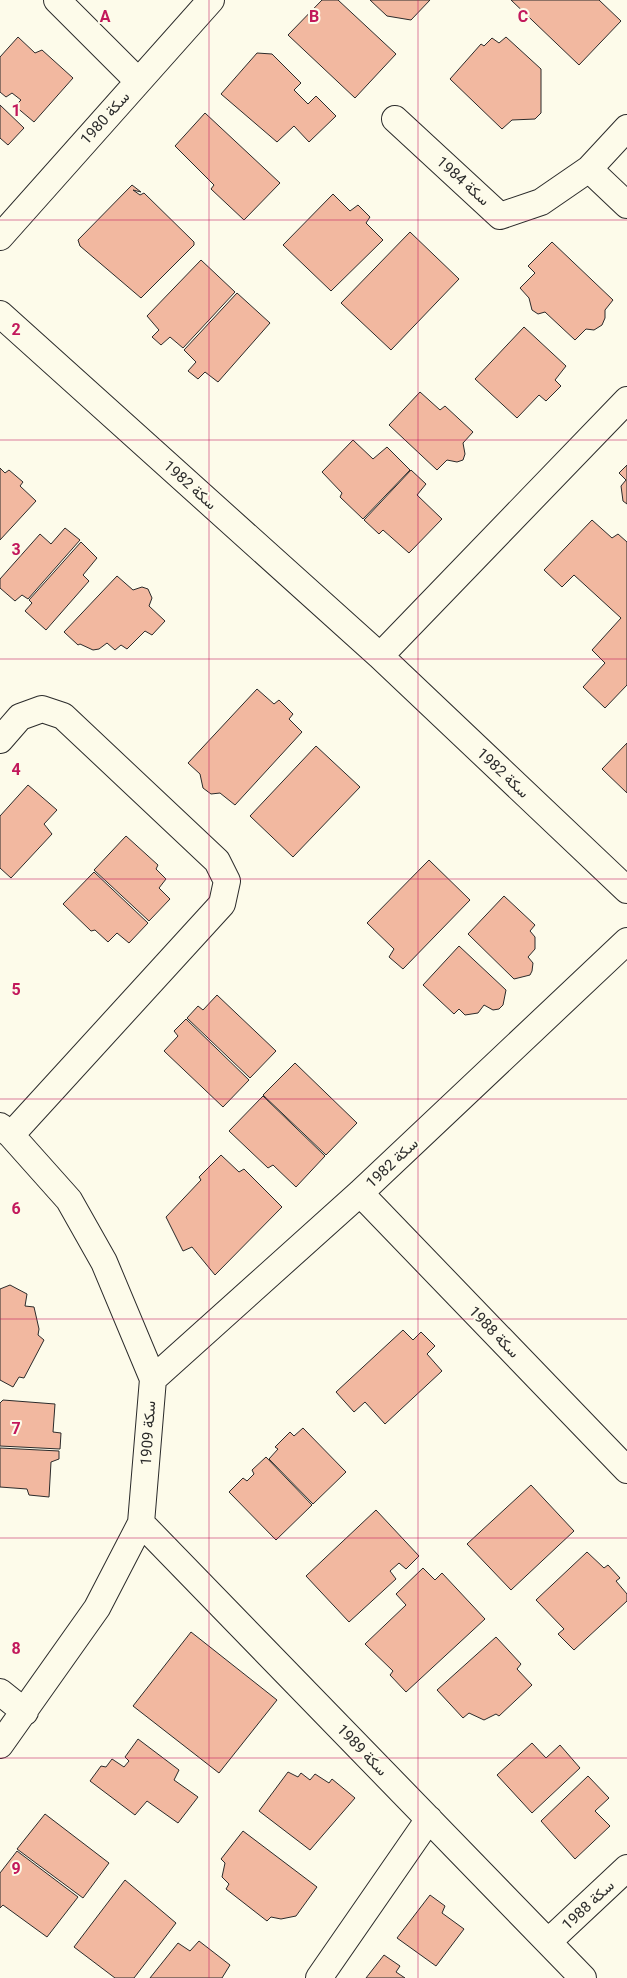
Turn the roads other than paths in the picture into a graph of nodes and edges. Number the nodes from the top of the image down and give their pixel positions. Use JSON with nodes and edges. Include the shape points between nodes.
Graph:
{"nodes":[{"id":1,"x":57,"y":0,"type":"edge"},
{"id":2,"x":211,"y":0,"type":"edge"},
{"id":3,"x":138,"y":81,"type":"junction"},
{"id":4,"x":395,"y":119,"type":"dead end"},
{"id":5,"x":627,"y":128,"type":"edge"},
{"id":6,"x":589,"y":169,"type":"junction"},
{"id":7,"x":627,"y":205,"type":"edge"},
{"id":8,"x":0,"y":237,"type":"edge"},
{"id":9,"x":0,"y":314,"type":"edge"},
{"id":10,"x":627,"y":400,"type":"edge"},
{"id":11,"x":380,"y":656,"type":"junction"},
{"id":12,"x":0,"y":740,"type":"edge"},
{"id":13,"x":627,"y":890,"type":"edge"},
{"id":14,"x":627,"y":941,"type":"edge"},
{"id":15,"x":6,"y":1130,"type":"edge"},
{"id":16,"x":360,"y":1193,"type":"junction"},
{"id":17,"x":152,"y":1379,"type":"junction"},
{"id":18,"x":627,"y":1470,"type":"edge"},
{"id":19,"x":141,"y":1523,"type":"junction"},
{"id":20,"x":0,"y":1692,"type":"edge"},
{"id":21,"x":25,"y":1712,"type":"junction"},
{"id":22,"x":0,"y":1745,"type":"edge"},
{"id":23,"x":429,"y":1819,"type":"junction"},
{"id":24,"x":627,"y":1868,"type":"edge"},
{"id":25,"x":548,"y":1942,"type":"junction"},
{"id":26,"x":319,"y":1978,"type":"edge"},
{"id":27,"x":583,"y":1978,"type":"edge"}],
"edges":[{"from":1,"to":3,"type":"street"},
{"from":2,"to":3,"type":"street","name":"سكة 1980"},
{"from":3,"to":8,"type":"street","name":"سكة 1980"},
{"from":4,"to":6,"type":"street","name":"سكة 1984","via":[[500,216],[541,202]]},
{"from":5,"to":6,"type":"street","name":"سكة 1984"},
{"from":6,"to":7,"type":"street"},
{"from":9,"to":11,"type":"street","name":"سكة 1982"},
{"from":10,"to":11,"type":"street"},
{"from":11,"to":13,"type":"street","name":"سكة 1982"},
{"from":12,"to":15,"type":"street","via":[[20,717],[42,709],[63,716],[217,861],[227,881],[222,904]]},
{"from":14,"to":16,"type":"street","name":"سكة 1982"},
{"from":15,"to":17,"type":"street","name":"سكة 1909","via":[[69,1200],[104,1262]]},
{"from":16,"to":17,"type":"street","name":"سكة 1982"},
{"from":16,"to":18,"type":"street","name":"سكة 1988"},
{"from":17,"to":19,"type":"street","name":"سكة 1909"},
{"from":19,"to":21,"type":"street","name":"سكة 1909","via":[[97,1608]]},
{"from":19,"to":23,"type":"street","name":"سكة 1989"},
{"from":20,"to":21,"type":"street"},
{"from":21,"to":22,"type":"street","name":"سكة 1909"},
{"from":23,"to":25,"type":"street","name":"سكة 1989"},
{"from":23,"to":26,"type":"street"},
{"from":24,"to":25,"type":"street","name":"سكة 1988"},
{"from":25,"to":27,"type":"street","name":"سكة 1989"}]}
